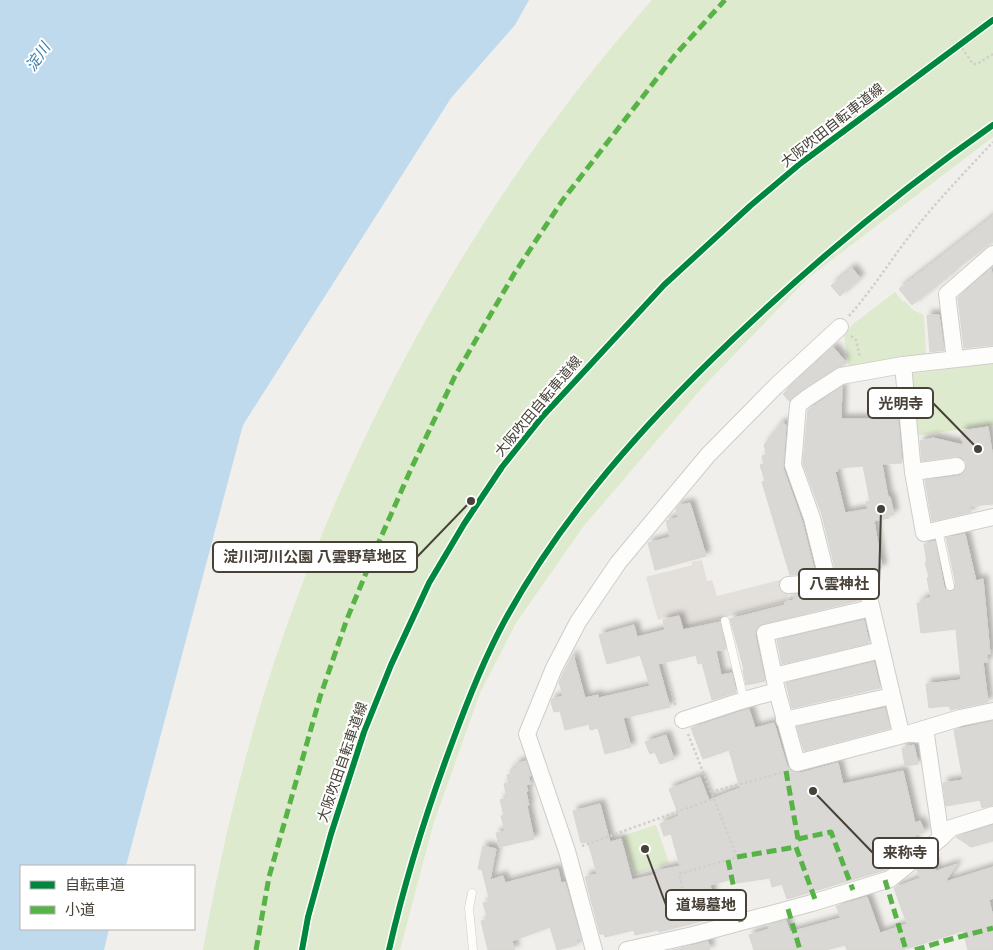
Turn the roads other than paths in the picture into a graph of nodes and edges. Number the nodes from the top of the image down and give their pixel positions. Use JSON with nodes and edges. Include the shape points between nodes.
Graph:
{"nodes":[{"id":1,"x":993,"y":254,"type":"edge"},
{"id":2,"x":840,"y":326,"type":"road end"},
{"id":3,"x":993,"y":355,"type":"edge"},
{"id":4,"x":955,"y":359,"type":"junction"},
{"id":5,"x":903,"y":366,"type":"junction"},
{"id":6,"x":957,"y":466,"type":"dead end"},
{"id":7,"x":913,"y":472,"type":"junction"},
{"id":8,"x":993,"y":516,"type":"edge"},
{"id":9,"x":938,"y":530,"type":"junction"},
{"id":10,"x":828,"y":582,"type":"junction"},
{"id":11,"x":788,"y":585,"type":"dead end"},
{"id":12,"x":950,"y":586,"type":"dead end"},
{"id":13,"x":871,"y":608,"type":"junction"},
{"id":14,"x":725,"y":621,"type":"dead end"},
{"id":15,"x":881,"y":650,"type":"junction"},
{"id":16,"x":775,"y":684,"type":"junction"},
{"id":17,"x":892,"y":696,"type":"junction"},
{"id":18,"x":744,"y":700,"type":"junction"},
{"id":19,"x":993,"y":711,"type":"edge"},
{"id":20,"x":683,"y":720,"type":"road end"},
{"id":21,"x":784,"y":720,"type":"junction"},
{"id":22,"x":907,"y":734,"type":"junction"},
{"id":23,"x":993,"y":815,"type":"edge"},
{"id":24,"x":941,"y":838,"type":"junction"},
{"id":25,"x":472,"y":892,"type":"dead end"},
{"id":26,"x":670,"y":946,"type":"edge"},
{"id":27,"x":473,"y":950,"type":"edge"},
{"id":28,"x":594,"y":950,"type":"edge"},
{"id":29,"x":627,"y":950,"type":"edge"}],
"edges":[{"from":1,"to":4,"type":"street","via":[[946,294]]},
{"from":2,"to":28,"type":"street","via":[[738,424],[618,563],[578,622],[554,668],[527,734],[567,851]]},
{"from":3,"to":4,"type":"street"},
{"from":4,"to":5,"type":"street"},
{"from":5,"to":7,"type":"street"},
{"from":5,"to":10,"type":"street","via":[[841,376],[798,405],[793,465],[812,518]]},
{"from":6,"to":7,"type":"street"},
{"from":7,"to":9,"type":"street","via":[[924,533]]},
{"from":8,"to":9,"type":"street"},
{"from":9,"to":12,"type":"lane"},
{"from":10,"to":11,"type":"street"},
{"from":10,"to":13,"type":"street","via":[[865,580]]},
{"from":13,"to":15,"type":"street"},
{"from":13,"to":16,"type":"street","via":[[765,633]]},
{"from":14,"to":18,"type":"lane"},
{"from":15,"to":16,"type":"street"},
{"from":15,"to":17,"type":"street"},
{"from":16,"to":18,"type":"street"},
{"from":16,"to":21,"type":"street"},
{"from":17,"to":21,"type":"street"},
{"from":17,"to":22,"type":"street","via":[[901,733]]},
{"from":18,"to":20,"type":"street"},
{"from":19,"to":22,"type":"street"},
{"from":21,"to":22,"type":"street","via":[[796,763]]},
{"from":22,"to":24,"type":"street","via":[[926,735]]},
{"from":23,"to":24,"type":"street","via":[[951,828]]},
{"from":24,"to":26,"type":"street","via":[[890,879],[693,935]]},
{"from":25,"to":27,"type":"lane","via":[[469,908]]},
{"from":26,"to":29,"type":"street"}]}
